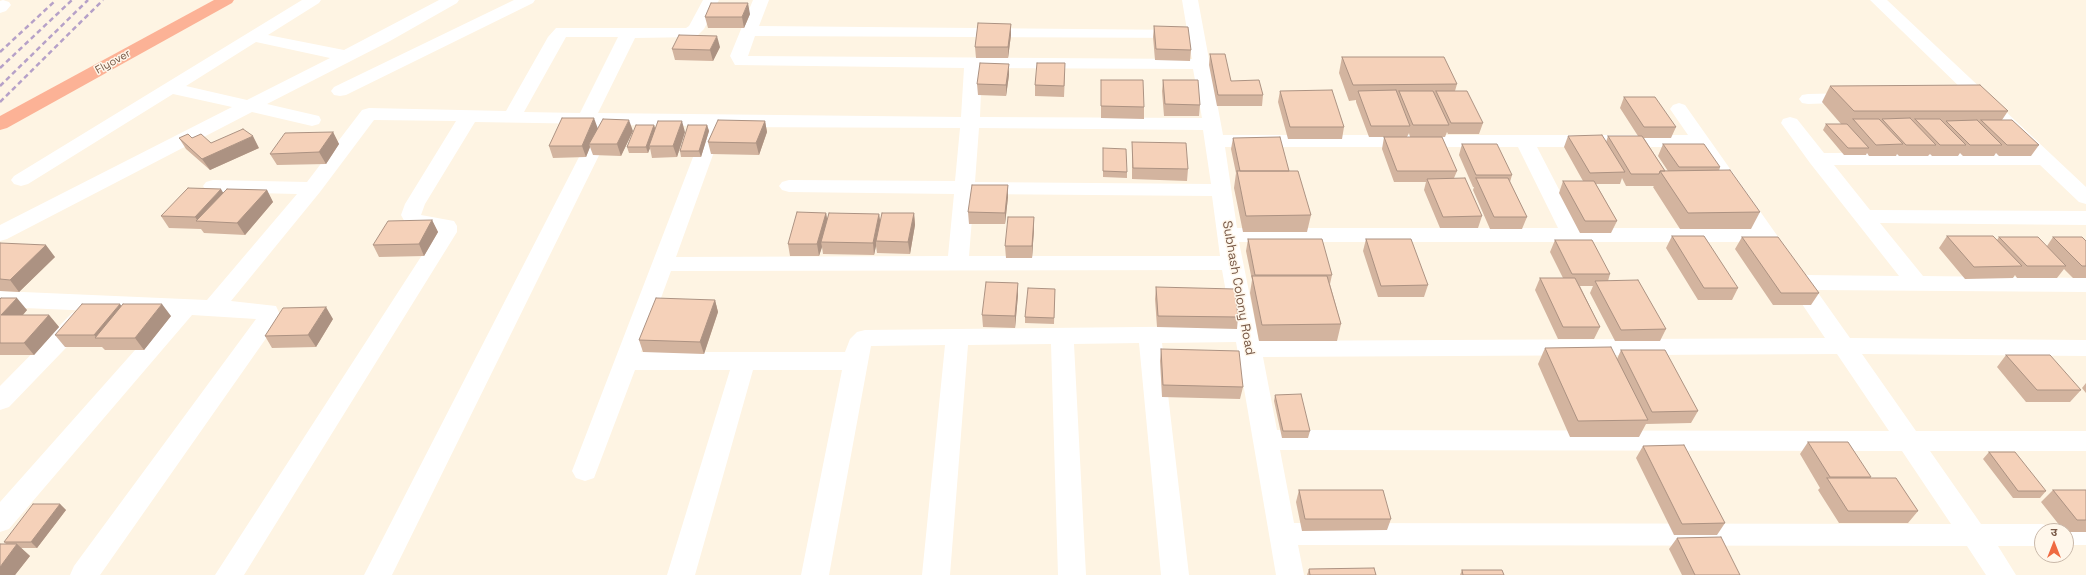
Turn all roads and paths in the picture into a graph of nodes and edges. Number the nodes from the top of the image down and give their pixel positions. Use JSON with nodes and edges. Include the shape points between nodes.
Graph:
{"nodes":[{"id":1,"x":199,"y":0,"type":"edge"},
{"id":2,"x":226,"y":0,"type":"edge"},
{"id":3,"x":313,"y":0,"type":"edge"},
{"id":4,"x":451,"y":0,"type":"edge"},
{"id":5,"x":527,"y":0,"type":"edge"},
{"id":6,"x":711,"y":0,"type":"edge"},
{"id":7,"x":761,"y":0,"type":"edge"},
{"id":8,"x":1190,"y":0,"type":"edge"},
{"id":9,"x":1878,"y":0,"type":"edge"},
{"id":10,"x":748,"y":31,"type":"junction"},
{"id":11,"x":629,"y":32,"type":"junction"},
{"id":12,"x":1197,"y":34,"type":"junction"},
{"id":13,"x":254,"y":37,"type":"junction"},
{"id":14,"x":346,"y":56,"type":"junction"},
{"id":15,"x":973,"y":63,"type":"junction"},
{"id":16,"x":1200,"y":64,"type":"junction"},
{"id":17,"x":171,"y":88,"type":"junction"},
{"id":18,"x":340,"y":91,"type":"dead end"},
{"id":19,"x":1871,"y":98,"type":"edge"},
{"id":20,"x":1957,"y":98,"type":"edge"},
{"id":21,"x":1981,"y":98,"type":"junction"},
{"id":22,"x":1808,"y":99,"type":"dead end"},
{"id":23,"x":251,"y":105,"type":"junction"},
{"id":24,"x":0,"y":107,"type":"edge"},
{"id":25,"x":1679,"y":109,"type":"dead end"},
{"id":26,"x":469,"y":116,"type":"junction"},
{"id":27,"x":512,"y":117,"type":"junction"},
{"id":28,"x":597,"y":119,"type":"junction"},
{"id":29,"x":312,"y":120,"type":"dead end"},
{"id":30,"x":716,"y":121,"type":"junction"},
{"id":31,"x":970,"y":122,"type":"junction"},
{"id":32,"x":1790,"y":123,"type":"dead end"},
{"id":33,"x":0,"y":124,"type":"edge"},
{"id":34,"x":1214,"y":132,"type":"junction"},
{"id":35,"x":1701,"y":141,"type":"junction"},
{"id":36,"x":1525,"y":142,"type":"junction"},
{"id":37,"x":1817,"y":159,"type":"junction"},
{"id":38,"x":2045,"y":159,"type":"junction"},
{"id":39,"x":21,"y":180,"type":"dead end"},
{"id":40,"x":213,"y":186,"type":"dead end"},
{"id":41,"x":789,"y":186,"type":"dead end"},
{"id":42,"x":965,"y":187,"type":"junction"},
{"id":43,"x":313,"y":188,"type":"junction"},
{"id":44,"x":1222,"y":190,"type":"junction"},
{"id":45,"x":2086,"y":198,"type":"edge"},
{"id":46,"x":1864,"y":216,"type":"junction"},
{"id":47,"x":2086,"y":218,"type":"edge"},
{"id":48,"x":0,"y":234,"type":"edge"},
{"id":49,"x":1228,"y":235,"type":"junction"},
{"id":50,"x":1572,"y":235,"type":"junction"},
{"id":51,"x":1767,"y":235,"type":"junction"},
{"id":52,"x":1232,"y":263,"type":"junction"},
{"id":53,"x":661,"y":264,"type":"junction"},
{"id":54,"x":958,"y":264,"type":"junction"},
{"id":55,"x":1799,"y":282,"type":"junction"},
{"id":56,"x":1917,"y":283,"type":"junction"},
{"id":57,"x":2086,"y":285,"type":"edge"},
{"id":58,"x":0,"y":299,"type":"edge"},
{"id":59,"x":94,"y":303,"type":"junction"},
{"id":60,"x":186,"y":307,"type":"junction"},
{"id":61,"x":213,"y":308,"type":"junction"},
{"id":62,"x":1150,"y":335,"type":"junction"},
{"id":63,"x":1062,"y":336,"type":"junction"},
{"id":64,"x":958,"y":337,"type":"junction"},
{"id":65,"x":1247,"y":342,"type":"junction"},
{"id":66,"x":1844,"y":346,"type":"junction"},
{"id":67,"x":2086,"y":348,"type":"edge"},
{"id":68,"x":625,"y":361,"type":"junction"},
{"id":69,"x":744,"y":361,"type":"junction"},
{"id":70,"x":855,"y":361,"type":"junction"},
{"id":71,"x":0,"y":401,"type":"edge"},
{"id":72,"x":1266,"y":440,"type":"junction"},
{"id":73,"x":1909,"y":440,"type":"junction"},
{"id":74,"x":2086,"y":441,"type":"edge"},
{"id":75,"x":585,"y":471,"type":"dead end"},
{"id":76,"x":0,"y":521,"type":"edge"},
{"id":77,"x":1283,"y":534,"type":"junction"},
{"id":78,"x":2074,"y":534,"type":"edge"},
{"id":79,"x":2086,"y":534,"type":"edge"},
{"id":80,"x":2034,"y":535,"type":"edge"},
{"id":81,"x":1975,"y":536,"type":"junction"},
{"id":82,"x":84,"y":575,"type":"edge"},
{"id":83,"x":229,"y":575,"type":"edge"},
{"id":84,"x":378,"y":575,"type":"edge"},
{"id":85,"x":681,"y":575,"type":"edge"},
{"id":86,"x":815,"y":575,"type":"edge"},
{"id":87,"x":936,"y":575,"type":"edge"},
{"id":88,"x":1072,"y":575,"type":"edge"},
{"id":89,"x":1175,"y":575,"type":"edge"},
{"id":90,"x":1290,"y":575,"type":"edge"},
{"id":91,"x":2002,"y":575,"type":"edge"}],
"edges":[{"from":1,"to":24,"type":"highway","name":"Flyover"},
{"from":2,"to":33,"type":"highway","name":"Flyover"},
{"from":3,"to":13,"type":"street"},
{"from":4,"to":14,"type":"street"},
{"from":5,"to":18,"type":"street"},
{"from":6,"to":11,"type":"street","via":[[696,28],[690,33]]},
{"from":7,"to":10,"type":"street"},
{"from":8,"to":12,"type":"street","name":"Subhash Colony Road"},
{"from":9,"to":21,"type":"street"},
{"from":10,"to":12,"type":"street"},
{"from":10,"to":15,"type":"street","via":[[739,56],[741,61],[747,62]]},
{"from":11,"to":27,"type":"street","via":[[568,31],[558,35]]},
{"from":11,"to":28,"type":"street"},
{"from":12,"to":16,"type":"street","name":"Subhash Colony Road"},
{"from":13,"to":14,"type":"street"},
{"from":13,"to":17,"type":"street"},
{"from":14,"to":23,"type":"street"},
{"from":15,"to":16,"type":"street"},
{"from":15,"to":31,"type":"street"},
{"from":16,"to":34,"type":"street","name":"Subhash Colony Road"},
{"from":17,"to":23,"type":"street"},
{"from":17,"to":39,"type":"street"},
{"from":19,"to":22,"type":"street"},
{"from":20,"to":21,"type":"street"},
{"from":21,"to":38,"type":"street"},
{"from":23,"to":29,"type":"street"},
{"from":23,"to":48,"type":"street"},
{"from":25,"to":35,"type":"street"},
{"from":26,"to":27,"type":"street"},
{"from":26,"to":43,"type":"street","via":[[369,114]]},
{"from":26,"to":83,"type":"street","via":[[410,215],[414,221],[447,226],[446,232]]},
{"from":27,"to":28,"type":"street"},
{"from":28,"to":30,"type":"street"},
{"from":28,"to":84,"type":"street"},
{"from":30,"to":31,"type":"street"},
{"from":30,"to":53,"type":"street"},
{"from":31,"to":34,"type":"street"},
{"from":31,"to":42,"type":"street"},
{"from":32,"to":37,"type":"street"},
{"from":34,"to":36,"type":"street"},
{"from":34,"to":44,"type":"street","name":"Subhash Colony Road"},
{"from":35,"to":36,"type":"street"},
{"from":35,"to":51,"type":"street"},
{"from":36,"to":50,"type":"street"},
{"from":37,"to":38,"type":"street"},
{"from":37,"to":46,"type":"street"},
{"from":38,"to":45,"type":"street"},
{"from":40,"to":43,"type":"street"},
{"from":41,"to":42,"type":"street"},
{"from":42,"to":44,"type":"street"},
{"from":42,"to":54,"type":"street"},
{"from":43,"to":61,"type":"street"},
{"from":44,"to":49,"type":"street","name":"Subhash Colony Road"},
{"from":46,"to":47,"type":"street"},
{"from":46,"to":56,"type":"street"},
{"from":49,"to":50,"type":"street"},
{"from":49,"to":52,"type":"street","name":"Subhash Colony Road"},
{"from":50,"to":51,"type":"street"},
{"from":51,"to":55,"type":"street"},
{"from":52,"to":54,"type":"street"},
{"from":52,"to":65,"type":"street","name":"Subhash Colony Road"},
{"from":53,"to":54,"type":"street"},
{"from":53,"to":68,"type":"street"},
{"from":55,"to":56,"type":"street"},
{"from":55,"to":66,"type":"street"},
{"from":56,"to":57,"type":"street"},
{"from":58,"to":59,"type":"street"},
{"from":59,"to":60,"type":"street"},
{"from":59,"to":71,"type":"street"},
{"from":60,"to":61,"type":"street"},
{"from":60,"to":76,"type":"street"},
{"from":61,"to":82,"type":"street","via":[[268,312],[270,317]]},
{"from":62,"to":63,"type":"street"},
{"from":62,"to":65,"type":"street"},
{"from":62,"to":89,"type":"street"},
{"from":63,"to":64,"type":"street"},
{"from":63,"to":88,"type":"street"},
{"from":64,"to":70,"type":"street","via":[[865,338],[858,345]]},
{"from":64,"to":87,"type":"street"},
{"from":65,"to":66,"type":"street"},
{"from":65,"to":72,"type":"street","name":"Subhash Colony Road"},
{"from":66,"to":67,"type":"street"},
{"from":66,"to":73,"type":"street"},
{"from":68,"to":69,"type":"street"},
{"from":68,"to":75,"type":"street"},
{"from":69,"to":70,"type":"street"},
{"from":69,"to":85,"type":"street"},
{"from":70,"to":86,"type":"street"},
{"from":72,"to":73,"type":"street"},
{"from":72,"to":77,"type":"street","name":"Subhash Colony Road"},
{"from":73,"to":74,"type":"street"},
{"from":73,"to":81,"type":"street"},
{"from":77,"to":81,"type":"street"},
{"from":77,"to":90,"type":"street","name":"Subhash Colony Road"},
{"from":78,"to":79,"type":"street"},
{"from":80,"to":81,"type":"street"},
{"from":81,"to":91,"type":"street"}]}
